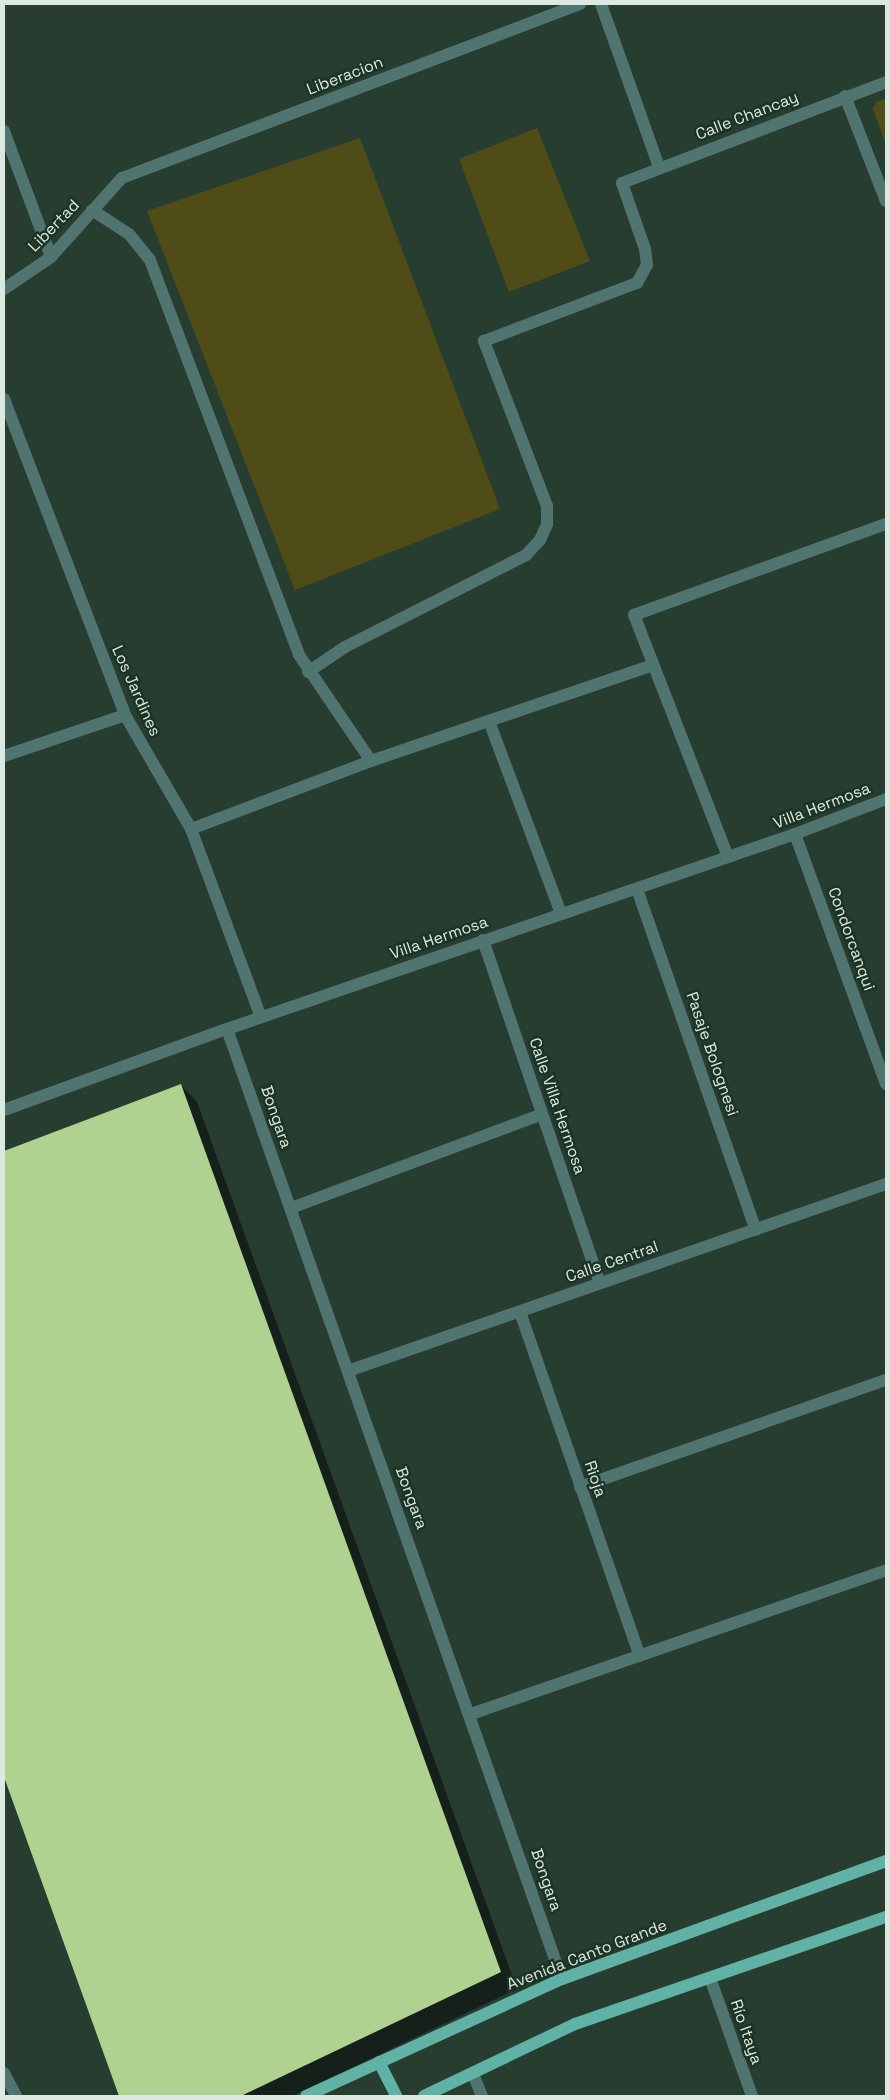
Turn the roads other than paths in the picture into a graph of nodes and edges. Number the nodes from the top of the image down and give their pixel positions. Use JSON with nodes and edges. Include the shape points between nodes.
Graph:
{"nodes":[{"id":1,"x":580,"y":4,"type":"edge"},
{"id":2,"x":601,"y":4,"type":"edge"},
{"id":3,"x":565,"y":6,"type":"edge"},
{"id":4,"x":886,"y":82,"type":"edge"},
{"id":5,"x":845,"y":96,"type":"junction"},
{"id":6,"x":4,"y":131,"type":"edge"},
{"id":7,"x":659,"y":167,"type":"junction"},
{"id":8,"x":881,"y":174,"type":"edge"},
{"id":9,"x":122,"y":178,"type":"joint"},
{"id":10,"x":886,"y":201,"type":"edge"},
{"id":11,"x":92,"y":210,"type":"junction"},
{"id":12,"x":51,"y":257,"type":"junction"},
{"id":13,"x":4,"y":289,"type":"edge"},
{"id":14,"x":4,"y":399,"type":"edge"},
{"id":15,"x":886,"y":524,"type":"edge"},
{"id":16,"x":653,"y":664,"type":"junction"},
{"id":17,"x":308,"y":672,"type":"junction"},
{"id":18,"x":125,"y":715,"type":"junction"},
{"id":19,"x":489,"y":721,"type":"junction"},
{"id":20,"x":4,"y":756,"type":"edge"},
{"id":21,"x":371,"y":761,"type":"junction"},
{"id":22,"x":886,"y":799,"type":"edge"},
{"id":23,"x":191,"y":829,"type":"junction"},
{"id":24,"x":795,"y":834,"type":"junction"},
{"id":25,"x":728,"y":857,"type":"junction"},
{"id":26,"x":637,"y":889,"type":"junction"},
{"id":27,"x":561,"y":914,"type":"junction"},
{"id":28,"x":483,"y":940,"type":"junction"},
{"id":29,"x":261,"y":1017,"type":"junction"},
{"id":30,"x":227,"y":1029,"type":"junction"},
{"id":31,"x":886,"y":1084,"type":"edge"},
{"id":32,"x":4,"y":1110,"type":"edge"},
{"id":33,"x":542,"y":1114,"type":"junction"},
{"id":34,"x":886,"y":1184,"type":"edge"},
{"id":35,"x":291,"y":1208,"type":"junction"},
{"id":36,"x":756,"y":1230,"type":"junction"},
{"id":37,"x":600,"y":1283,"type":"junction"},
{"id":38,"x":520,"y":1312,"type":"junction"},
{"id":39,"x":348,"y":1371,"type":"junction"},
{"id":40,"x":886,"y":1380,"type":"edge"},
{"id":41,"x":580,"y":1487,"type":"junction"},
{"id":42,"x":886,"y":1570,"type":"edge"},
{"id":43,"x":640,"y":1656,"type":"junction"},
{"id":44,"x":471,"y":1714,"type":"junction"},
{"id":45,"x":886,"y":1861,"type":"edge"},
{"id":46,"x":886,"y":1917,"type":"edge"},
{"id":47,"x":710,"y":1978,"type":"junction"},
{"id":48,"x":562,"y":1979,"type":"junction"},
{"id":49,"x":379,"y":2062,"type":"junction"},
{"id":50,"x":4,"y":2073,"type":"edge"},
{"id":51,"x":473,"y":2074,"type":"junction"},
{"id":52,"x":16,"y":2096,"type":"edge"},
{"id":53,"x":306,"y":2096,"type":"edge"},
{"id":54,"x":396,"y":2096,"type":"edge"},
{"id":55,"x":424,"y":2096,"type":"edge"},
{"id":56,"x":482,"y":2096,"type":"edge"},
{"id":57,"x":752,"y":2096,"type":"edge"}],
"edges":[{"from":1,"to":3,"type":"street","name":"Liberacion"},
{"from":2,"to":7,"type":"street"},
{"from":3,"to":9,"type":"street","name":"Liberacion"},
{"from":4,"to":5,"type":"street","name":"Calle Chancay"},
{"from":5,"to":7,"type":"street","name":"Calle Chancay"},
{"from":5,"to":8,"type":"street"},
{"from":6,"to":12,"type":"street"},
{"from":7,"to":17,"type":"street","name":"Calle Chancay","via":[[622,184],[645,249],[647,265],[637,283],[484,341],[547,506],[546,524],[540,540],[526,555],[345,647]]},
{"from":8,"to":10,"type":"street"},
{"from":9,"to":11,"type":"street","name":"Libertad"},
{"from":11,"to":12,"type":"street","name":"Libertad"},
{"from":11,"to":17,"type":"street","via":[[129,234],[150,260]]},
{"from":12,"to":13,"type":"street","name":"Libertad"},
{"from":14,"to":18,"type":"street","name":"Los Jardines"},
{"from":15,"to":16,"type":"street","via":[[634,615]]},
{"from":16,"to":19,"type":"street"},
{"from":16,"to":25,"type":"street"},
{"from":17,"to":21,"type":"street"},
{"from":18,"to":20,"type":"street"},
{"from":18,"to":23,"type":"street","name":"Los Jardines"},
{"from":19,"to":21,"type":"street"},
{"from":19,"to":27,"type":"street"},
{"from":21,"to":23,"type":"street"},
{"from":22,"to":24,"type":"street","name":"Villa Hermosa"},
{"from":23,"to":29,"type":"street","name":"Los Jardines"},
{"from":24,"to":25,"type":"street","name":"Villa Hermosa"},
{"from":24,"to":31,"type":"street","name":"Condorcanqui"},
{"from":25,"to":26,"type":"street","name":"Villa Hermosa"},
{"from":26,"to":27,"type":"street","name":"Villa Hermosa"},
{"from":26,"to":36,"type":"street","name":"Pasaje Bolognesi"},
{"from":27,"to":28,"type":"street","name":"Villa Hermosa"},
{"from":28,"to":29,"type":"street","name":"Villa Hermosa"},
{"from":28,"to":33,"type":"street","name":"Calle Villa Hermosa"},
{"from":29,"to":30,"type":"street","name":"Villa Hermosa"},
{"from":30,"to":32,"type":"street","name":"Villa Hermosa"},
{"from":30,"to":35,"type":"street","name":"Bongara"},
{"from":33,"to":35,"type":"street"},
{"from":33,"to":37,"type":"street","name":"Calle Villa Hermosa"},
{"from":34,"to":36,"type":"street","name":"Calle Central"},
{"from":35,"to":39,"type":"street","name":"Bongara"},
{"from":36,"to":37,"type":"street","name":"Calle Central"},
{"from":37,"to":38,"type":"street","name":"Calle Central"},
{"from":38,"to":39,"type":"street","name":"Calle Central"},
{"from":38,"to":41,"type":"street","name":"Rioja"},
{"from":39,"to":44,"type":"street","name":"Bongara"},
{"from":40,"to":41,"type":"street"},
{"from":41,"to":43,"type":"street","name":"Rioja"},
{"from":42,"to":43,"type":"street"},
{"from":43,"to":44,"type":"street"},
{"from":44,"to":48,"type":"street","name":"Bongara"},
{"from":45,"to":48,"type":"main road","name":"Avenida Canto Grande"},
{"from":46,"to":47,"type":"main road"},
{"from":47,"to":51,"type":"main road","via":[[575,2024]]},
{"from":47,"to":57,"type":"street","name":"Río Itaya"},
{"from":48,"to":49,"type":"main road","name":"Avenida Canto Grande"},
{"from":49,"to":53,"type":"main road","name":"Avenida Canto Grande"},
{"from":49,"to":54,"type":"main road"},
{"from":50,"to":52,"type":"street"},
{"from":51,"to":55,"type":"main road"},
{"from":51,"to":56,"type":"street"}]}
